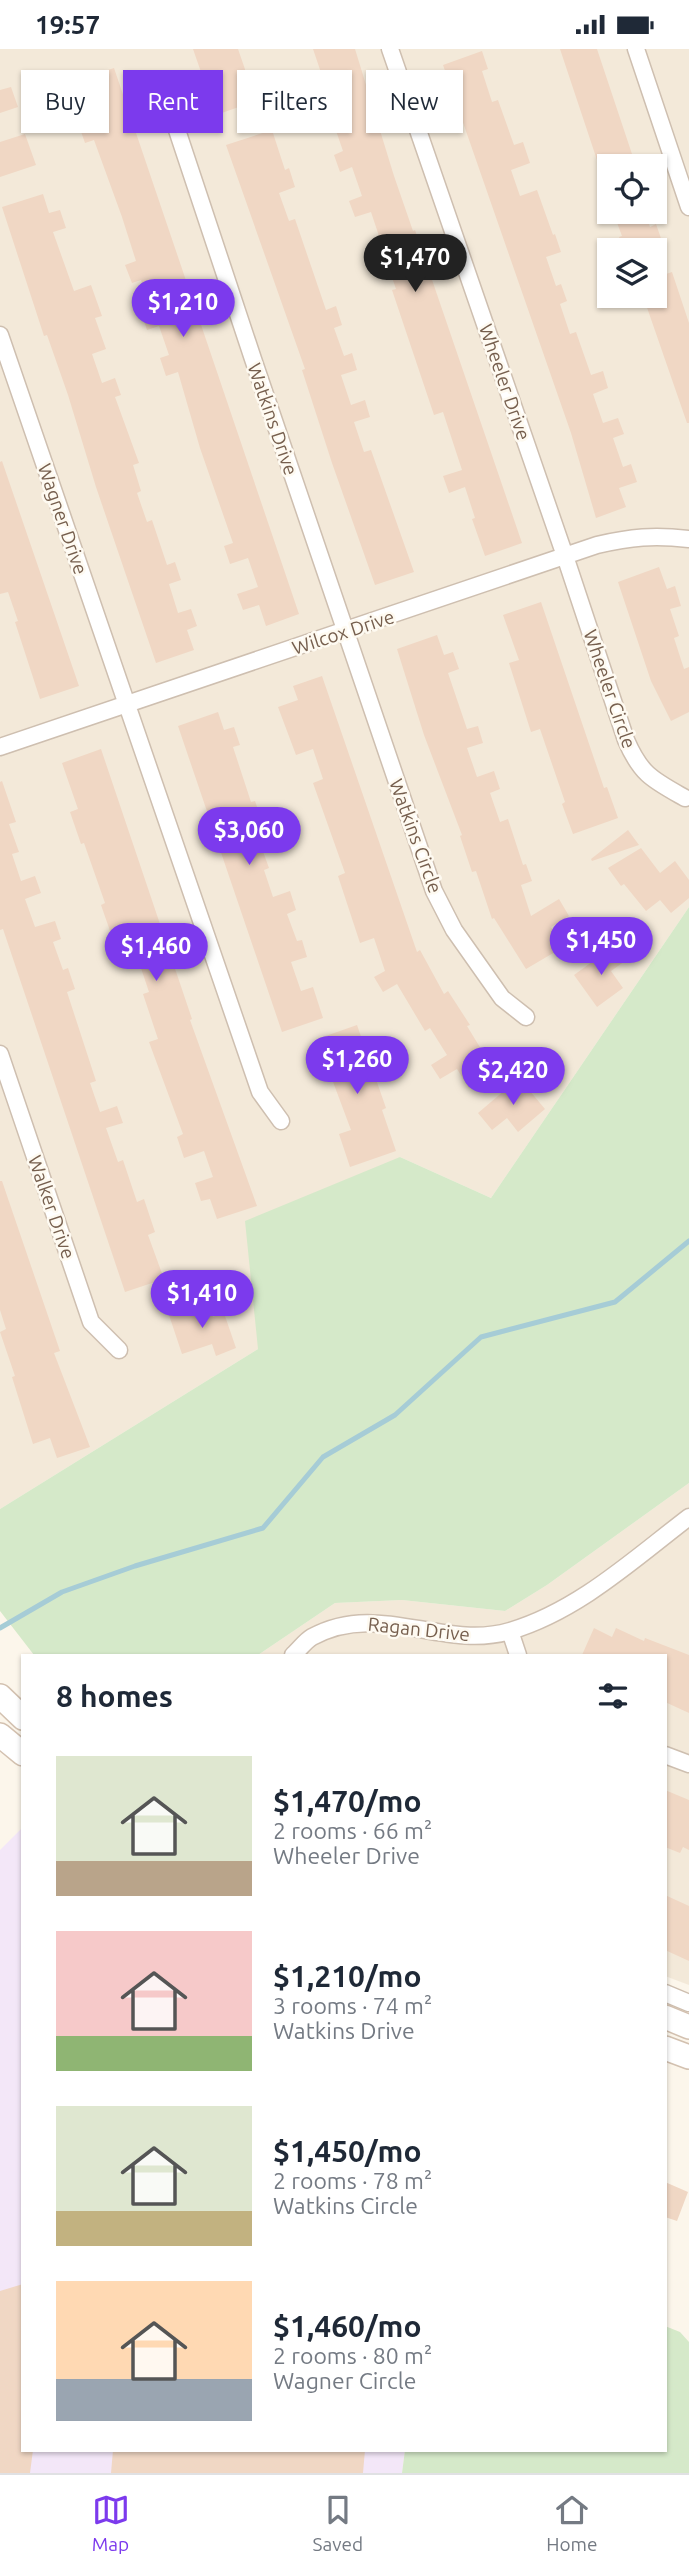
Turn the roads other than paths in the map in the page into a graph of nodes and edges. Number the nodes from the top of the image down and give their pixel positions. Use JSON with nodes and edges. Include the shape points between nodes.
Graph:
{"nodes":[{"id":1,"x":390,"y":49,"type":"edge"},
{"id":2,"x":636,"y":49,"type":"edge"},
{"id":3,"x":178,"y":133,"type":"edge"},
{"id":4,"x":689,"y":207,"type":"edge"},
{"id":5,"x":0,"y":335,"type":"edge"},
{"id":6,"x":689,"y":538,"type":"edge"},
{"id":7,"x":565,"y":556,"type":"junction"},
{"id":8,"x":345,"y":631,"type":"junction"},
{"id":9,"x":125,"y":704,"type":"junction"},
{"id":10,"x":0,"y":747,"type":"edge"},
{"id":11,"x":685,"y":799,"type":"dead end"},
{"id":12,"x":526,"y":1017,"type":"dead end"},
{"id":13,"x":0,"y":1054,"type":"edge"},
{"id":14,"x":281,"y":1121,"type":"dead end"},
{"id":15,"x":119,"y":1350,"type":"dead end"},
{"id":16,"x":689,"y":1517,"type":"edge"},
{"id":17,"x":510,"y":1631,"type":"junction"},
{"id":18,"x":294,"y":1654,"type":"edge"},
{"id":19,"x":518,"y":1654,"type":"edge"},
{"id":20,"x":0,"y":1696,"type":"edge"},
{"id":21,"x":21,"y":1716,"type":"edge"},
{"id":22,"x":0,"y":1735,"type":"edge"},
{"id":23,"x":21,"y":1752,"type":"edge"},
{"id":24,"x":667,"y":1756,"type":"edge"},
{"id":25,"x":689,"y":1765,"type":"edge"},
{"id":26,"x":667,"y":1994,"type":"edge"},
{"id":27,"x":689,"y":2003,"type":"edge"},
{"id":28,"x":667,"y":2018,"type":"edge"},
{"id":29,"x":689,"y":2027,"type":"edge"},
{"id":30,"x":667,"y":2049,"type":"edge"},
{"id":31,"x":689,"y":2057,"type":"edge"}],
"edges":[{"from":1,"to":7,"type":"street","name":"Wheeler Drive"},
{"from":2,"to":4,"type":"street"},
{"from":3,"to":8,"type":"street","name":"Watkins Drive"},
{"from":5,"to":9,"type":"street","name":"Wagner Drive"},
{"from":6,"to":7,"type":"street","name":"Wilcox Drive","via":[[634,537]]},
{"from":7,"to":8,"type":"street","name":"Wilcox Drive"},
{"from":7,"to":11,"type":"street","name":"Wheeler Circle","via":[[636,764],[655,782]]},
{"from":8,"to":9,"type":"street","name":"Wilcox Drive"},
{"from":8,"to":12,"type":"street","name":"Watkins Circle","via":[[434,891],[454,930],[502,998]]},
{"from":9,"to":10,"type":"street","name":"Wilcox Drive"},
{"from":9,"to":14,"type":"street","name":"Wagner Drive","via":[[260,1092]]},
{"from":13,"to":15,"type":"street","name":"Walker Drive","via":[[91,1322]]},
{"from":16,"to":17,"type":"street","name":"Ragan Drive","via":[[592,1590],[557,1612]]},
{"from":17,"to":18,"type":"street","name":"Ragan Drive","via":[[478,1636],[382,1622],[344,1624],[310,1638]]},
{"from":17,"to":19,"type":"street"},
{"from":20,"to":21,"type":"main road"},
{"from":22,"to":23,"type":"main road"},
{"from":24,"to":25,"type":"street"},
{"from":26,"to":27,"type":"street"},
{"from":28,"to":29,"type":"main road"},
{"from":30,"to":31,"type":"main road"}]}
